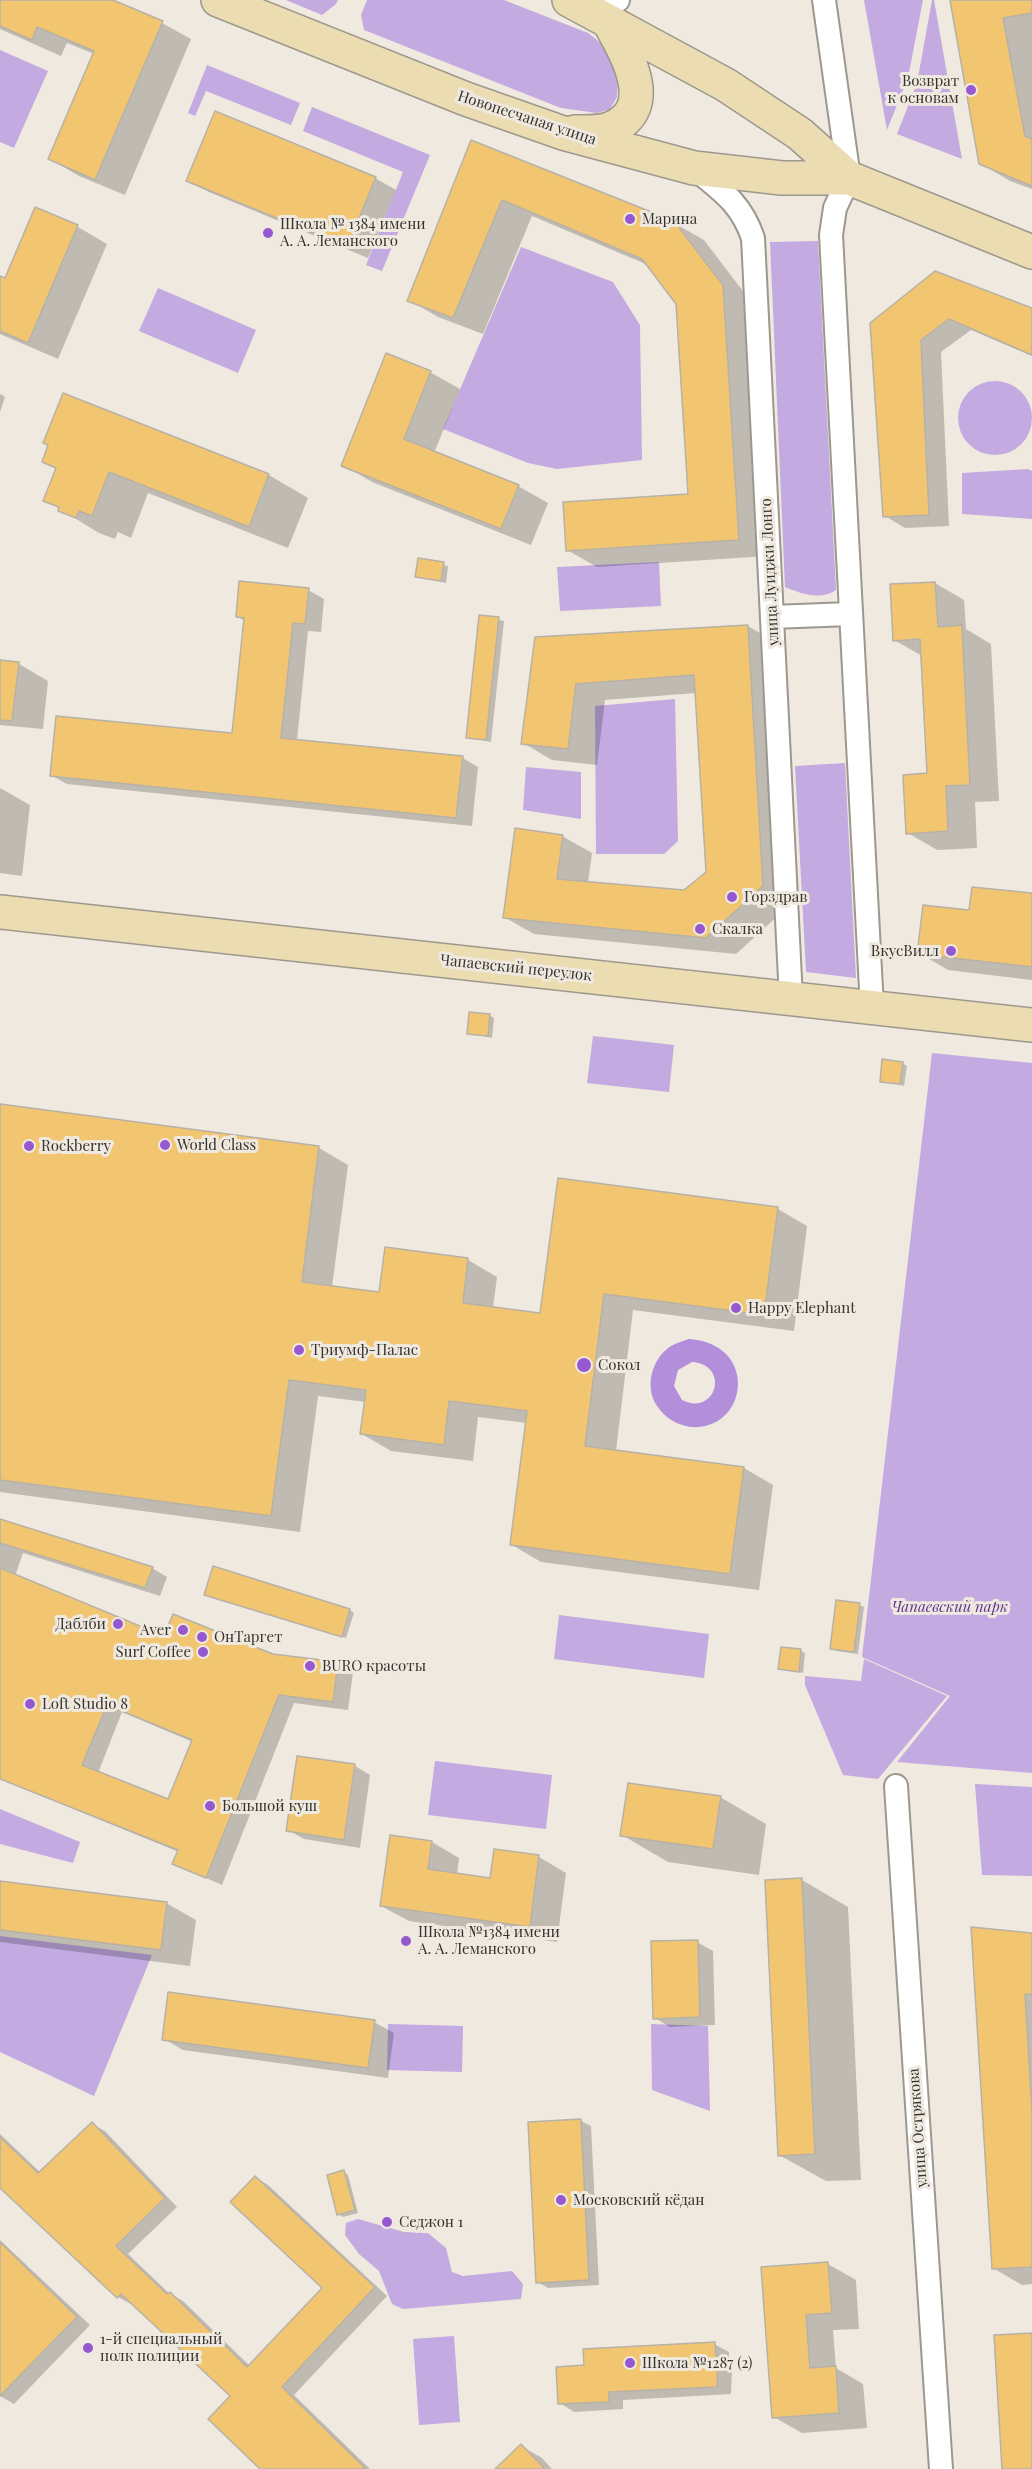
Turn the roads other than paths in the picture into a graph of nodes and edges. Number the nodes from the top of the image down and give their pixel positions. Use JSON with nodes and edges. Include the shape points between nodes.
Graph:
{"nodes":[{"id":1,"x":218,"y":0,"type":"edge"},
{"id":2,"x":824,"y":0,"type":"edge"},
{"id":3,"x":575,"y":3,"type":"edge"},
{"id":4,"x":614,"y":11,"type":"edge"},
{"id":5,"x":563,"y":133,"type":"junction"},
{"id":6,"x":694,"y":168,"type":"junction"},
{"id":7,"x":849,"y":178,"type":"junction"},
{"id":8,"x":1032,"y":252,"type":"edge"},
{"id":9,"x":850,"y":614,"type":"junction"},
{"id":10,"x":772,"y":617,"type":"junction"},
{"id":11,"x":0,"y":912,"type":"edge"},
{"id":12,"x":791,"y":999,"type":"junction"},
{"id":13,"x":872,"y":1008,"type":"junction"},
{"id":14,"x":1032,"y":1025,"type":"edge"},
{"id":15,"x":896,"y":1786,"type":"dead end"},
{"id":16,"x":941,"y":2469,"type":"edge"}],
"edges":[{"from":1,"to":5,"type":"main road","name":"Новопесчаная улица","via":[[466,99]]},
{"from":2,"to":7,"type":"street"},
{"from":3,"to":4,"type":"main road","name":"Новопесчаная улица"},
{"from":4,"to":5,"type":"main road","via":[[637,86],[635,105],[611,129]]},
{"from":4,"to":7,"type":"main road","name":"Новопесчаная улица","via":[[800,134]]},
{"from":5,"to":6,"type":"main road","name":"Новопесчаная улица"},
{"from":6,"to":7,"type":"main road","name":"Новопесчаная улица","via":[[782,178]]},
{"from":6,"to":10,"type":"street","name":"улица Луиджи Лонго","via":[[734,201],[753,238]]},
{"from":7,"to":8,"type":"main road","name":"Новопесчаная улица"},
{"from":7,"to":9,"type":"street","via":[[835,208],[831,235]]},
{"from":9,"to":10,"type":"street"},
{"from":9,"to":13,"type":"street"},
{"from":10,"to":12,"type":"street","name":"улица Луиджи Лонго"},
{"from":11,"to":12,"type":"main road","name":"Чапаевский переулок"},
{"from":12,"to":13,"type":"main road","name":"Чапаевский переулок"},
{"from":13,"to":14,"type":"main road","name":"Чапаевский переулок"},
{"from":15,"to":16,"type":"street","name":"улица Острякова"}]}
